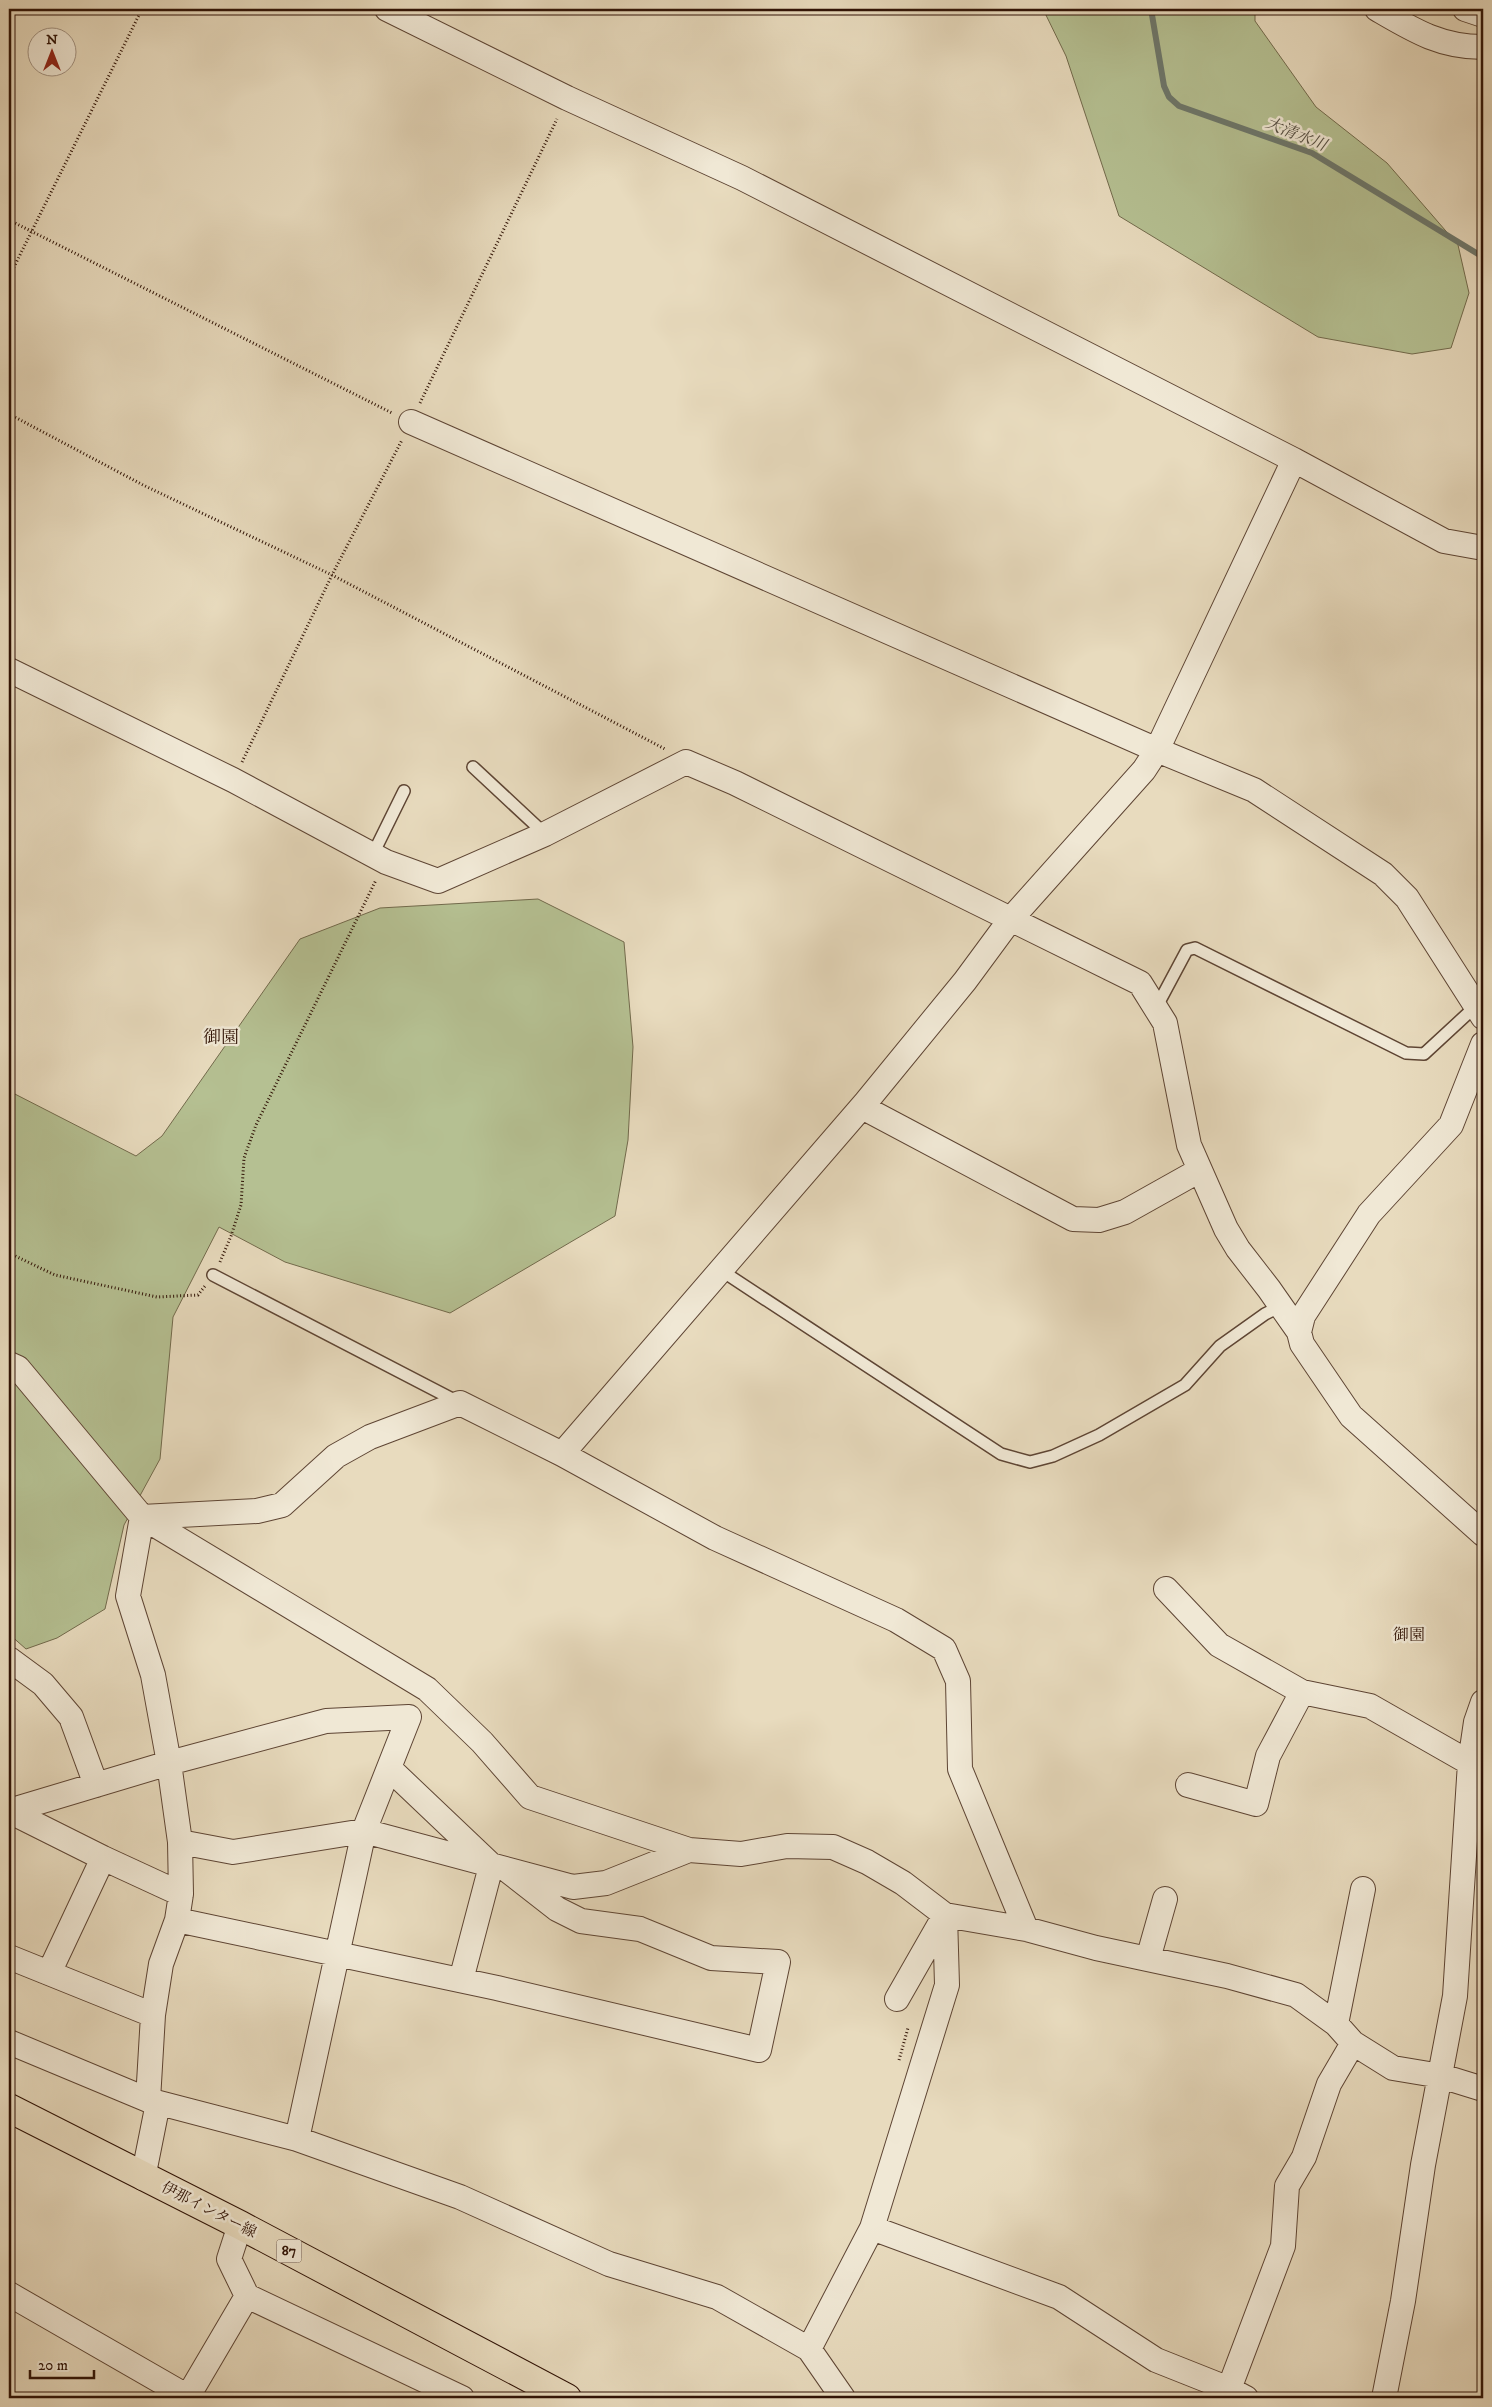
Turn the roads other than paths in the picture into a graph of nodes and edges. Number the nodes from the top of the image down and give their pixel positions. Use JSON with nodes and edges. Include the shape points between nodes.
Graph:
{"nodes":[{"id":1,"x":387,"y":9,"type":"edge"},
{"id":2,"x":1377,"y":9,"type":"edge"},
{"id":3,"x":1465,"y":9,"type":"edge"},
{"id":4,"x":1483,"y":15,"type":"edge"},
{"id":5,"x":1483,"y":47,"type":"edge"},
{"id":6,"x":411,"y":422,"type":"road end"},
{"id":7,"x":1294,"y":460,"type":"junction"},
{"id":8,"x":1483,"y":548,"type":"edge"},
{"id":9,"x":9,"y":670,"type":"edge"},
{"id":10,"x":1157,"y":750,"type":"junction"},
{"id":11,"x":474,"y":768,"type":"dead end"},
{"id":12,"x":404,"y":791,"type":"dead end"},
{"id":13,"x":545,"y":834,"type":"junction"},
{"id":14,"x":379,"y":858,"type":"junction"},
{"id":15,"x":1010,"y":920,"type":"junction"},
{"id":16,"x":1156,"y":1008,"type":"junction"},
{"id":17,"x":1480,"y":1011,"type":"edge"},
{"id":18,"x":1483,"y":1044,"type":"edge"},
{"id":19,"x":862,"y":1107,"type":"junction"},
{"id":20,"x":1200,"y":1170,"type":"junction"},
{"id":21,"x":722,"y":1271,"type":"junction"},
{"id":22,"x":214,"y":1275,"type":"road end"},
{"id":23,"x":1281,"y":1306,"type":"junction"},
{"id":24,"x":1299,"y":1332,"type":"junction"},
{"id":25,"x":9,"y":1364,"type":"edge"},
{"id":26,"x":460,"y":1403,"type":"junction"},
{"id":27,"x":562,"y":1454,"type":"junction"},
{"id":28,"x":142,"y":1517,"type":"junction"},
{"id":29,"x":1483,"y":1534,"type":"edge"},
{"id":30,"x":1166,"y":1589,"type":"dead end"},
{"id":31,"x":9,"y":1659,"type":"edge"},
{"id":32,"x":427,"y":1689,"type":"junction"},
{"id":33,"x":1302,"y":1692,"type":"junction"},
{"id":34,"x":1483,"y":1702,"type":"edge"},
{"id":35,"x":409,"y":1717,"type":"junction"},
{"id":36,"x":169,"y":1763,"type":"junction"},
{"id":37,"x":1470,"y":1763,"type":"junction"},
{"id":38,"x":390,"y":1769,"type":"junction"},
{"id":39,"x":96,"y":1785,"type":"junction"},
{"id":40,"x":1188,"y":1785,"type":"dead end"},
{"id":41,"x":9,"y":1811,"type":"edge"},
{"id":42,"x":364,"y":1831,"type":"junction"},
{"id":43,"x":180,"y":1842,"type":"junction"},
{"id":44,"x":689,"y":1850,"type":"junction"},
{"id":45,"x":103,"y":1858,"type":"junction"},
{"id":46,"x":499,"y":1868,"type":"junction"},
{"id":47,"x":1363,"y":1889,"type":"dead end"},
{"id":48,"x":181,"y":1894,"type":"junction"},
{"id":49,"x":1165,"y":1899,"type":"dead end"},
{"id":50,"x":945,"y":1915,"type":"junction"},
{"id":51,"x":177,"y":1920,"type":"junction"},
{"id":52,"x":1026,"y":1929,"type":"junction"},
{"id":53,"x":336,"y":1954,"type":"junction"},
{"id":54,"x":9,"y":1956,"type":"edge"},
{"id":55,"x":1148,"y":1959,"type":"junction"},
{"id":56,"x":49,"y":1972,"type":"junction"},
{"id":57,"x":461,"y":1980,"type":"junction"},
{"id":58,"x":896,"y":1999,"type":"dead end"},
{"id":59,"x":152,"y":2015,"type":"junction"},
{"id":60,"x":1336,"y":2024,"type":"junction"},
{"id":61,"x":9,"y":2042,"type":"edge"},
{"id":62,"x":1353,"y":2043,"type":"junction"},
{"id":63,"x":1441,"y":2076,"type":"junction"},
{"id":64,"x":1483,"y":2089,"type":"edge"},
{"id":65,"x":153,"y":2101,"type":"junction"},
{"id":66,"x":9,"y":2108,"type":"edge"},
{"id":67,"x":297,"y":2139,"type":"junction"},
{"id":68,"x":143,"y":2178,"type":"junction"},
{"id":69,"x":240,"y":2225,"type":"junction"},
{"id":70,"x":872,"y":2228,"type":"junction"},
{"id":71,"x":9,"y":2294,"type":"edge"},
{"id":72,"x":248,"y":2296,"type":"junction"},
{"id":73,"x":809,"y":2349,"type":"junction"},
{"id":74,"x":1237,"y":2394,"type":"edge"},
{"id":75,"x":187,"y":2398,"type":"edge"},
{"id":76,"x":462,"y":2398,"type":"edge"},
{"id":77,"x":567,"y":2398,"type":"edge"},
{"id":78,"x":843,"y":2398,"type":"edge"},
{"id":79,"x":1384,"y":2398,"type":"edge"}],
"edges":[{"from":1,"to":7,"type":"street","via":[[567,98],[742,178]]},
{"from":2,"to":5,"type":"street","via":[[1423,36],[1461,47]]},
{"from":3,"to":4,"type":"street"},
{"from":6,"to":10,"type":"street"},
{"from":7,"to":8,"type":"street","via":[[1444,542]]},
{"from":7,"to":10,"type":"street"},
{"from":9,"to":14,"type":"street","via":[[233,780]]},
{"from":10,"to":15,"type":"street","via":[[1108,812]]},
{"from":10,"to":17,"type":"street","via":[[1254,790],[1383,874],[1407,898]]},
{"from":11,"to":13,"type":"lane"},
{"from":12,"to":14,"type":"lane"},
{"from":13,"to":14,"type":"street","via":[[438,881]]},
{"from":13,"to":15,"type":"street","via":[[686,762]]},
{"from":15,"to":16,"type":"street","via":[[1140,983]]},
{"from":15,"to":19,"type":"street","via":[[965,981]]},
{"from":16,"to":17,"type":"lane","via":[[1187,950],[1195,948],[1406,1053],[1424,1054]]},
{"from":16,"to":20,"type":"street","via":[[1165,1023],[1189,1144]]},
{"from":18,"to":24,"type":"street","via":[[1451,1125],[1369,1214],[1303,1316]]},
{"from":19,"to":20,"type":"street","via":[[1073,1219],[1099,1220],[1125,1212]]},
{"from":19,"to":21,"type":"street"},
{"from":20,"to":23,"type":"street","via":[[1226,1229]]},
{"from":21,"to":23,"type":"lane","via":[[1001,1454],[1030,1462],[1053,1456],[1099,1435],[1185,1385],[1220,1346]]},
{"from":21,"to":27,"type":"street"},
{"from":22,"to":26,"type":"lane"},
{"from":23,"to":24,"type":"street"},
{"from":24,"to":29,"type":"street","via":[[1302,1344],[1351,1416]]},
{"from":25,"to":28,"type":"street","via":[[18,1368]]},
{"from":26,"to":27,"type":"street"},
{"from":26,"to":28,"type":"street","via":[[370,1437],[336,1456],[282,1504],[257,1511]]},
{"from":27,"to":52,"type":"street","via":[[715,1538],[896,1620],[944,1648],[958,1681],[960,1769]]},
{"from":28,"to":32,"type":"street"},
{"from":28,"to":36,"type":"street","via":[[128,1596],[152,1675]]},
{"from":30,"to":33,"type":"street","via":[[1219,1645]]},
{"from":31,"to":39,"type":"street","via":[[43,1684],[71,1717]]},
{"from":32,"to":35,"type":"street"},
{"from":32,"to":44,"type":"street","via":[[482,1742],[530,1797]]},
{"from":33,"to":37,"type":"street","via":[[1370,1706]]},
{"from":33,"to":40,"type":"street","via":[[1268,1756],[1256,1804]]},
{"from":34,"to":37,"type":"street","via":[[1476,1722]]},
{"from":35,"to":36,"type":"street","via":[[326,1721]]},
{"from":35,"to":38,"type":"street"},
{"from":36,"to":39,"type":"street"},
{"from":36,"to":43,"type":"street"},
{"from":37,"to":63,"type":"street","via":[[1455,1996]]},
{"from":38,"to":42,"type":"street"},
{"from":38,"to":46,"type":"street"},
{"from":39,"to":41,"type":"street"},
{"from":41,"to":45,"type":"street"},
{"from":42,"to":43,"type":"street","via":[[233,1852]]},
{"from":42,"to":46,"type":"street"},
{"from":42,"to":53,"type":"street"},
{"from":43,"to":48,"type":"street"},
{"from":44,"to":46,"type":"street","via":[[606,1883],[573,1887]]},
{"from":44,"to":50,"type":"street","via":[[741,1854],[787,1846],[833,1848],[874,1866]]},
{"from":45,"to":48,"type":"street"},
{"from":45,"to":56,"type":"street"},
{"from":46,"to":57,"type":"street"},
{"from":46,"to":57,"type":"street","via":[[557,1909],[581,1920],[640,1929],[711,1958],[778,1962],[759,2050]]},
{"from":47,"to":60,"type":"street"},
{"from":48,"to":51,"type":"street"},
{"from":49,"to":55,"type":"street"},
{"from":50,"to":52,"type":"street"},
{"from":50,"to":58,"type":"street"},
{"from":50,"to":70,"type":"street","via":[[947,1985]]},
{"from":51,"to":53,"type":"street"},
{"from":51,"to":59,"type":"street","via":[[161,1964]]},
{"from":52,"to":55,"type":"street"},
{"from":53,"to":57,"type":"street"},
{"from":53,"to":67,"type":"street"},
{"from":54,"to":56,"type":"street"},
{"from":55,"to":60,"type":"street","via":[[1296,1995]]},
{"from":56,"to":59,"type":"street"},
{"from":59,"to":65,"type":"street"},
{"from":60,"to":62,"type":"street"},
{"from":61,"to":65,"type":"street"},
{"from":62,"to":63,"type":"street","via":[[1393,2068]]},
{"from":62,"to":74,"type":"street","via":[[1329,2084],[1304,2157],[1287,2186],[1283,2246]]},
{"from":63,"to":64,"type":"street"},
{"from":63,"to":79,"type":"street","via":[[1423,2165],[1404,2301]]},
{"from":65,"to":67,"type":"street"},
{"from":65,"to":68,"type":"street"},
{"from":66,"to":68,"type":"main road","name":"伊那インター線","number":"87"},
{"from":67,"to":73,"type":"street","via":[[460,2198],[609,2264],[717,2297]]},
{"from":68,"to":69,"type":"main road","name":"伊那インター線","number":"87"},
{"from":69,"to":72,"type":"street","via":[[229,2259]]},
{"from":69,"to":77,"type":"main road","name":"伊那インター線","number":"87"},
{"from":70,"to":73,"type":"street"},
{"from":70,"to":74,"type":"street","via":[[1059,2297],[1156,2360]]},
{"from":71,"to":75,"type":"street"},
{"from":72,"to":75,"type":"street"},
{"from":72,"to":76,"type":"street"},
{"from":73,"to":78,"type":"street"}]}
